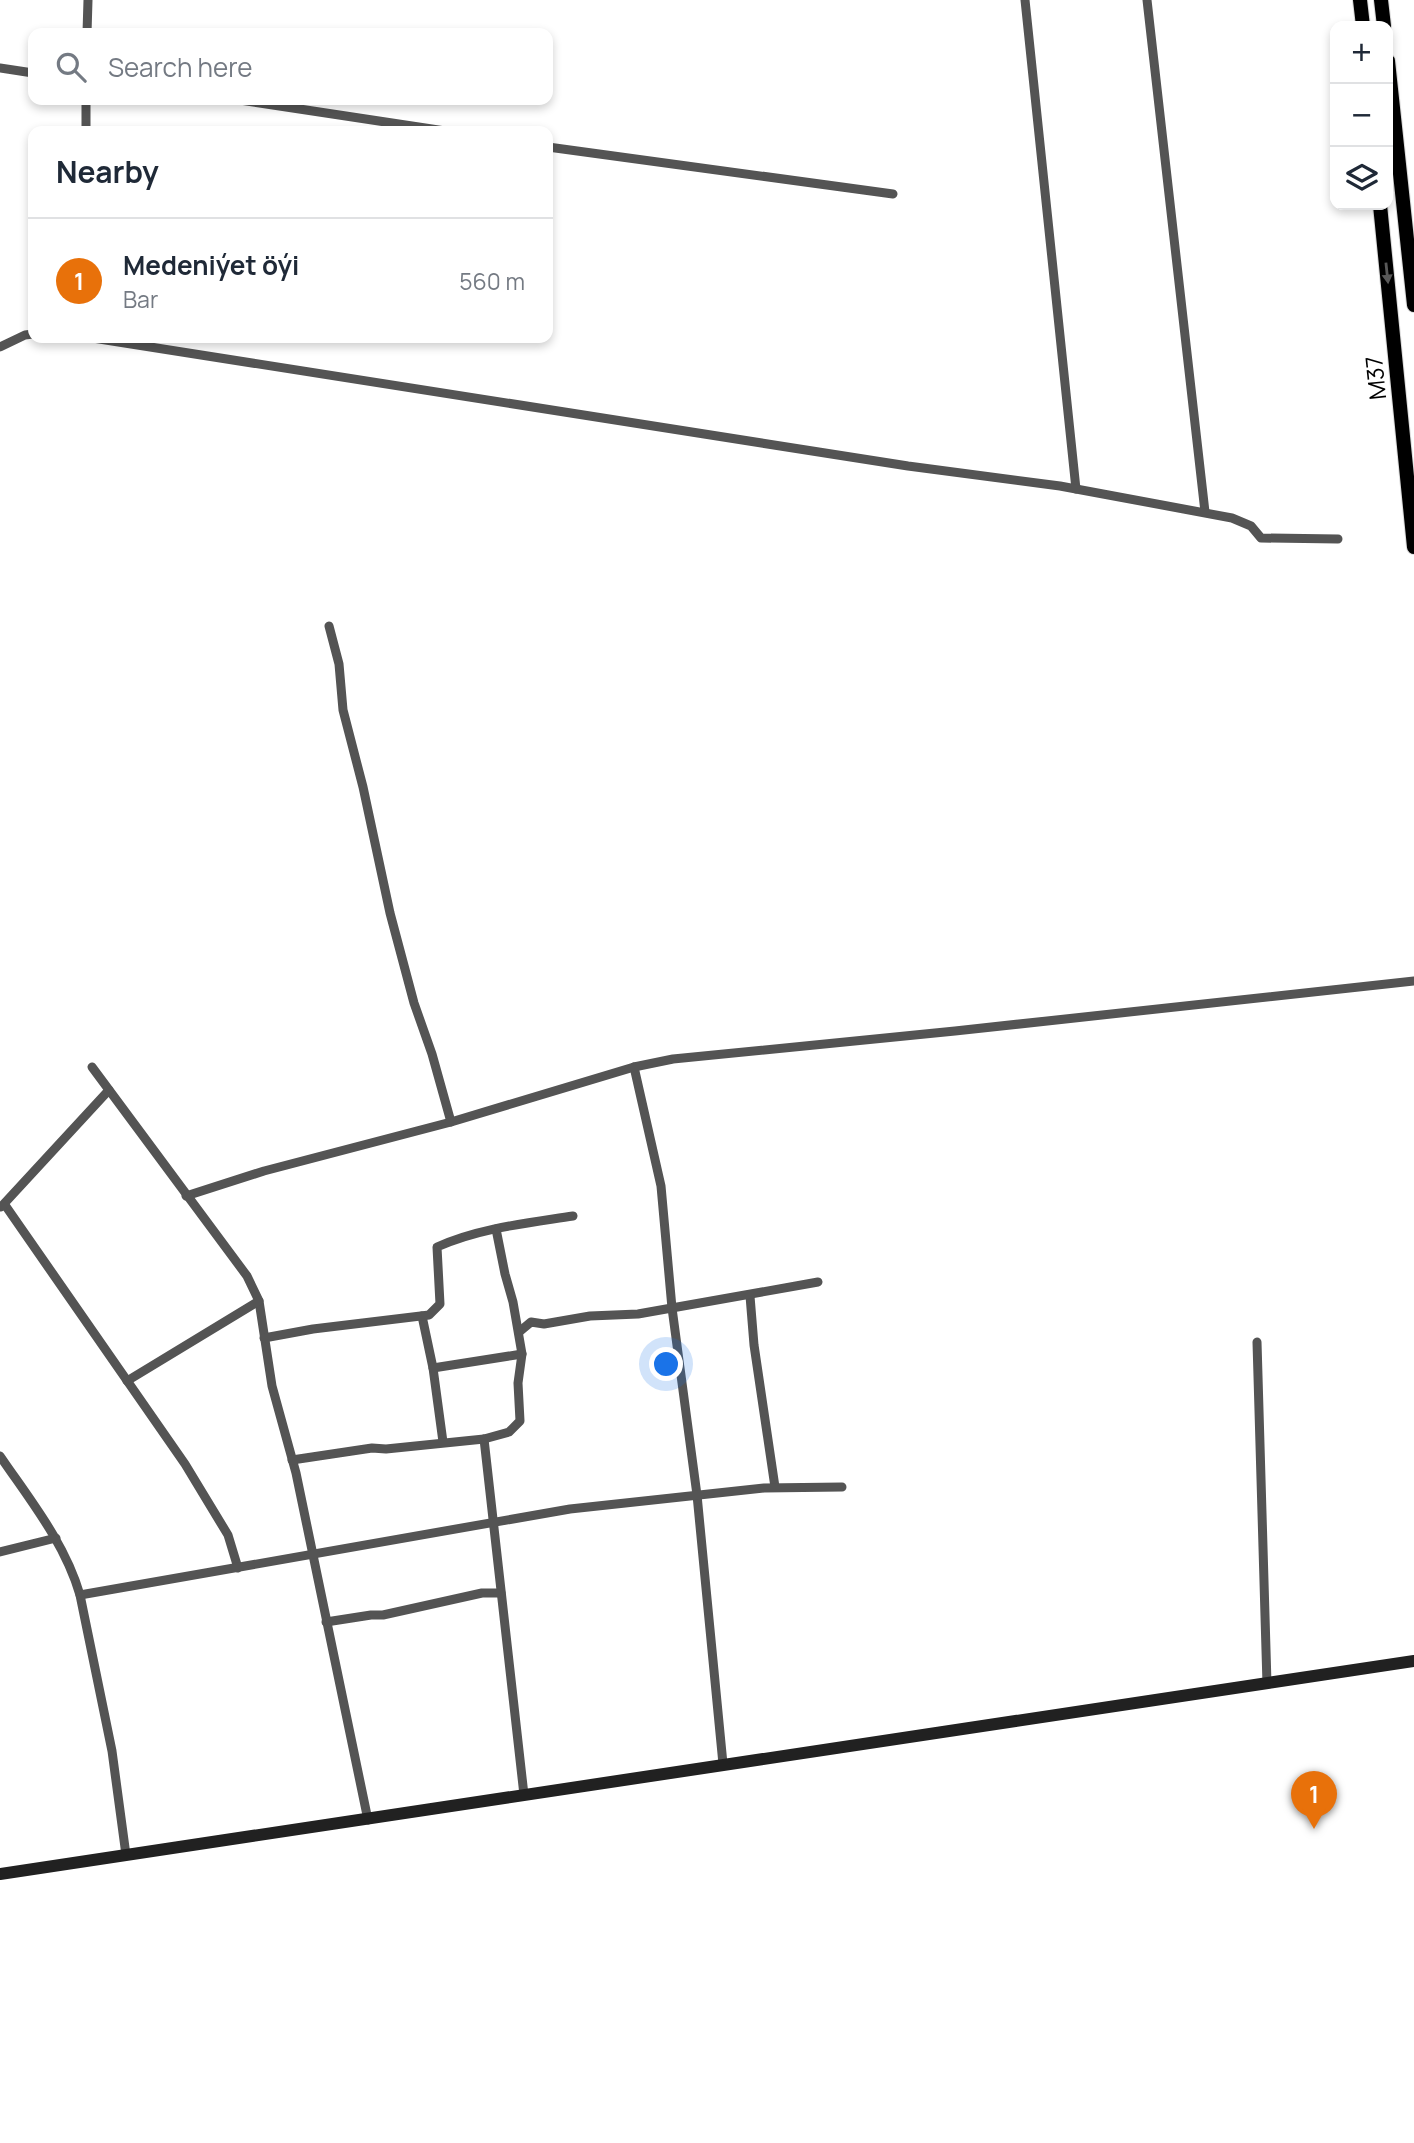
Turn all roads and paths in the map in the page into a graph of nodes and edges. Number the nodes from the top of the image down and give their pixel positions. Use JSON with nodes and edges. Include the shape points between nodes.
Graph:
{"nodes":[{"id":1,"x":88,"y":0,"type":"edge"},
{"id":2,"x":1025,"y":0,"type":"edge"},
{"id":3,"x":1147,"y":0,"type":"edge"},
{"id":4,"x":1360,"y":0,"type":"edge"},
{"id":5,"x":1381,"y":0,"type":"edge"},
{"id":6,"x":1362,"y":21,"type":"edge"},
{"id":7,"x":1383,"y":21,"type":"edge"},
{"id":8,"x":87,"y":28,"type":"edge"},
{"id":9,"x":0,"y":68,"type":"edge"},
{"id":10,"x":28,"y":72,"type":"edge"},
{"id":11,"x":1390,"y":84,"type":"edge"},
{"id":12,"x":86,"y":105,"type":"edge"},
{"id":13,"x":273,"y":105,"type":"edge"},
{"id":14,"x":86,"y":126,"type":"edge"},
{"id":15,"x":412,"y":126,"type":"edge"},
{"id":16,"x":553,"y":148,"type":"edge"},
{"id":17,"x":893,"y":194,"type":"dead end"},
{"id":18,"x":1381,"y":210,"type":"edge"},
{"id":19,"x":1414,"y":305,"type":"edge"},
{"id":20,"x":28,"y":335,"type":"edge"},
{"id":21,"x":125,"y":343,"type":"edge"},
{"id":22,"x":0,"y":347,"type":"edge"},
{"id":23,"x":1076,"y":489,"type":"junction"},
{"id":24,"x":1412,"y":497,"type":"edge"},
{"id":25,"x":1205,"y":512,"type":"junction"},
{"id":26,"x":1338,"y":539,"type":"dead end"},
{"id":27,"x":1414,"y":547,"type":"edge"},
{"id":28,"x":329,"y":626,"type":"dead end"},
{"id":29,"x":1414,"y":981,"type":"edge"},
{"id":30,"x":92,"y":1067,"type":"dead end"},
{"id":31,"x":634,"y":1067,"type":"junction"},
{"id":32,"x":109,"y":1090,"type":"junction"},
{"id":33,"x":451,"y":1122,"type":"junction"},
{"id":34,"x":187,"y":1196,"type":"junction"},
{"id":35,"x":2,"y":1207,"type":"edge"},
{"id":36,"x":573,"y":1216,"type":"dead end"},
{"id":37,"x":496,"y":1229,"type":"junction"},
{"id":38,"x":818,"y":1282,"type":"dead end"},
{"id":39,"x":750,"y":1296,"type":"junction"},
{"id":40,"x":259,"y":1301,"type":"junction"},
{"id":41,"x":672,"y":1308,"type":"junction"},
{"id":42,"x":422,"y":1316,"type":"junction"},
{"id":43,"x":519,"y":1332,"type":"junction"},
{"id":44,"x":264,"y":1338,"type":"junction"},
{"id":45,"x":1257,"y":1342,"type":"dead end"},
{"id":46,"x":522,"y":1354,"type":"junction"},
{"id":47,"x":433,"y":1368,"type":"junction"},
{"id":48,"x":127,"y":1381,"type":"junction"},
{"id":49,"x":484,"y":1439,"type":"junction"},
{"id":50,"x":443,"y":1442,"type":"junction"},
{"id":51,"x":0,"y":1456,"type":"edge"},
{"id":52,"x":292,"y":1460,"type":"junction"},
{"id":53,"x":842,"y":1487,"type":"dead end"},
{"id":54,"x":775,"y":1488,"type":"junction"},
{"id":55,"x":697,"y":1495,"type":"junction"},
{"id":56,"x":492,"y":1523,"type":"junction"},
{"id":57,"x":56,"y":1538,"type":"junction"},
{"id":58,"x":0,"y":1552,"type":"edge"},
{"id":59,"x":312,"y":1555,"type":"junction"},
{"id":60,"x":238,"y":1568,"type":"junction"},
{"id":61,"x":501,"y":1593,"type":"junction"},
{"id":62,"x":80,"y":1595,"type":"junction"},
{"id":63,"x":326,"y":1622,"type":"junction"},
{"id":64,"x":1414,"y":1661,"type":"edge"},
{"id":65,"x":1267,"y":1684,"type":"junction"},
{"id":66,"x":723,"y":1764,"type":"junction"},
{"id":67,"x":524,"y":1795,"type":"junction"},
{"id":68,"x":368,"y":1820,"type":"junction"},
{"id":69,"x":126,"y":1855,"type":"junction"},
{"id":70,"x":0,"y":1873,"type":"edge"}],
"edges":[{"from":1,"to":8,"type":"street"},
{"from":2,"to":23,"type":"street"},
{"from":3,"to":25,"type":"street"},
{"from":4,"to":6,"type":"highway"},
{"from":5,"to":7,"type":"highway"},
{"from":9,"to":10,"type":"street"},
{"from":11,"to":19,"type":"highway"},
{"from":12,"to":14,"type":"street"},
{"from":13,"to":15,"type":"street"},
{"from":16,"to":17,"type":"street"},
{"from":18,"to":24,"type":"highway","name":"M37","number":"M37","one_way":true},
{"from":20,"to":22,"type":"street"},
{"from":21,"to":23,"type":"street"},
{"from":23,"to":25,"type":"street"},
{"from":24,"to":27,"type":"highway","name":"M37","number":"M37"},
{"from":25,"to":26,"type":"street","via":[[1251,526],[1261,538]]},
{"from":28,"to":33,"type":"street","via":[[339,664],[342,710],[390,913]]},
{"from":29,"to":31,"type":"street","via":[[673,1059]]},
{"from":30,"to":32,"type":"street"},
{"from":31,"to":33,"type":"street"},
{"from":31,"to":41,"type":"street","via":[[662,1186]]},
{"from":32,"to":34,"type":"street"},
{"from":32,"to":35,"type":"street"},
{"from":33,"to":34,"type":"street"},
{"from":34,"to":40,"type":"street","via":[[247,1276]]},
{"from":35,"to":48,"type":"street"},
{"from":36,"to":37,"type":"street"},
{"from":37,"to":42,"type":"street","via":[[437,1247],[440,1304]]},
{"from":37,"to":43,"type":"street"},
{"from":38,"to":39,"type":"street"},
{"from":39,"to":41,"type":"street"},
{"from":39,"to":54,"type":"street"},
{"from":40,"to":44,"type":"street"},
{"from":40,"to":48,"type":"street"},
{"from":41,"to":43,"type":"street","via":[[531,1322]]},
{"from":41,"to":55,"type":"street"},
{"from":42,"to":44,"type":"street"},
{"from":42,"to":47,"type":"street"},
{"from":43,"to":46,"type":"street"},
{"from":44,"to":52,"type":"street"},
{"from":45,"to":65,"type":"street"},
{"from":46,"to":47,"type":"street"},
{"from":46,"to":49,"type":"street","via":[[520,1421],[509,1432]]},
{"from":47,"to":50,"type":"street"},
{"from":48,"to":60,"type":"street","via":[[221,1524]]},
{"from":49,"to":50,"type":"street"},
{"from":49,"to":56,"type":"street"},
{"from":50,"to":52,"type":"street"},
{"from":51,"to":57,"type":"street"},
{"from":52,"to":59,"type":"street"},
{"from":53,"to":54,"type":"street"},
{"from":54,"to":55,"type":"street"},
{"from":55,"to":56,"type":"street"},
{"from":55,"to":66,"type":"street"},
{"from":56,"to":59,"type":"street"},
{"from":56,"to":61,"type":"street"},
{"from":57,"to":58,"type":"street"},
{"from":57,"to":62,"type":"street"},
{"from":59,"to":60,"type":"street"},
{"from":59,"to":63,"type":"street"},
{"from":60,"to":62,"type":"street"},
{"from":61,"to":63,"type":"street"},
{"from":61,"to":67,"type":"street"},
{"from":62,"to":69,"type":"street","via":[[112,1751]]},
{"from":63,"to":68,"type":"street"},
{"from":64,"to":65,"type":"main road"},
{"from":65,"to":66,"type":"main road"},
{"from":66,"to":67,"type":"main road"},
{"from":67,"to":68,"type":"main road"},
{"from":68,"to":69,"type":"main road"},
{"from":69,"to":70,"type":"main road"}]}
